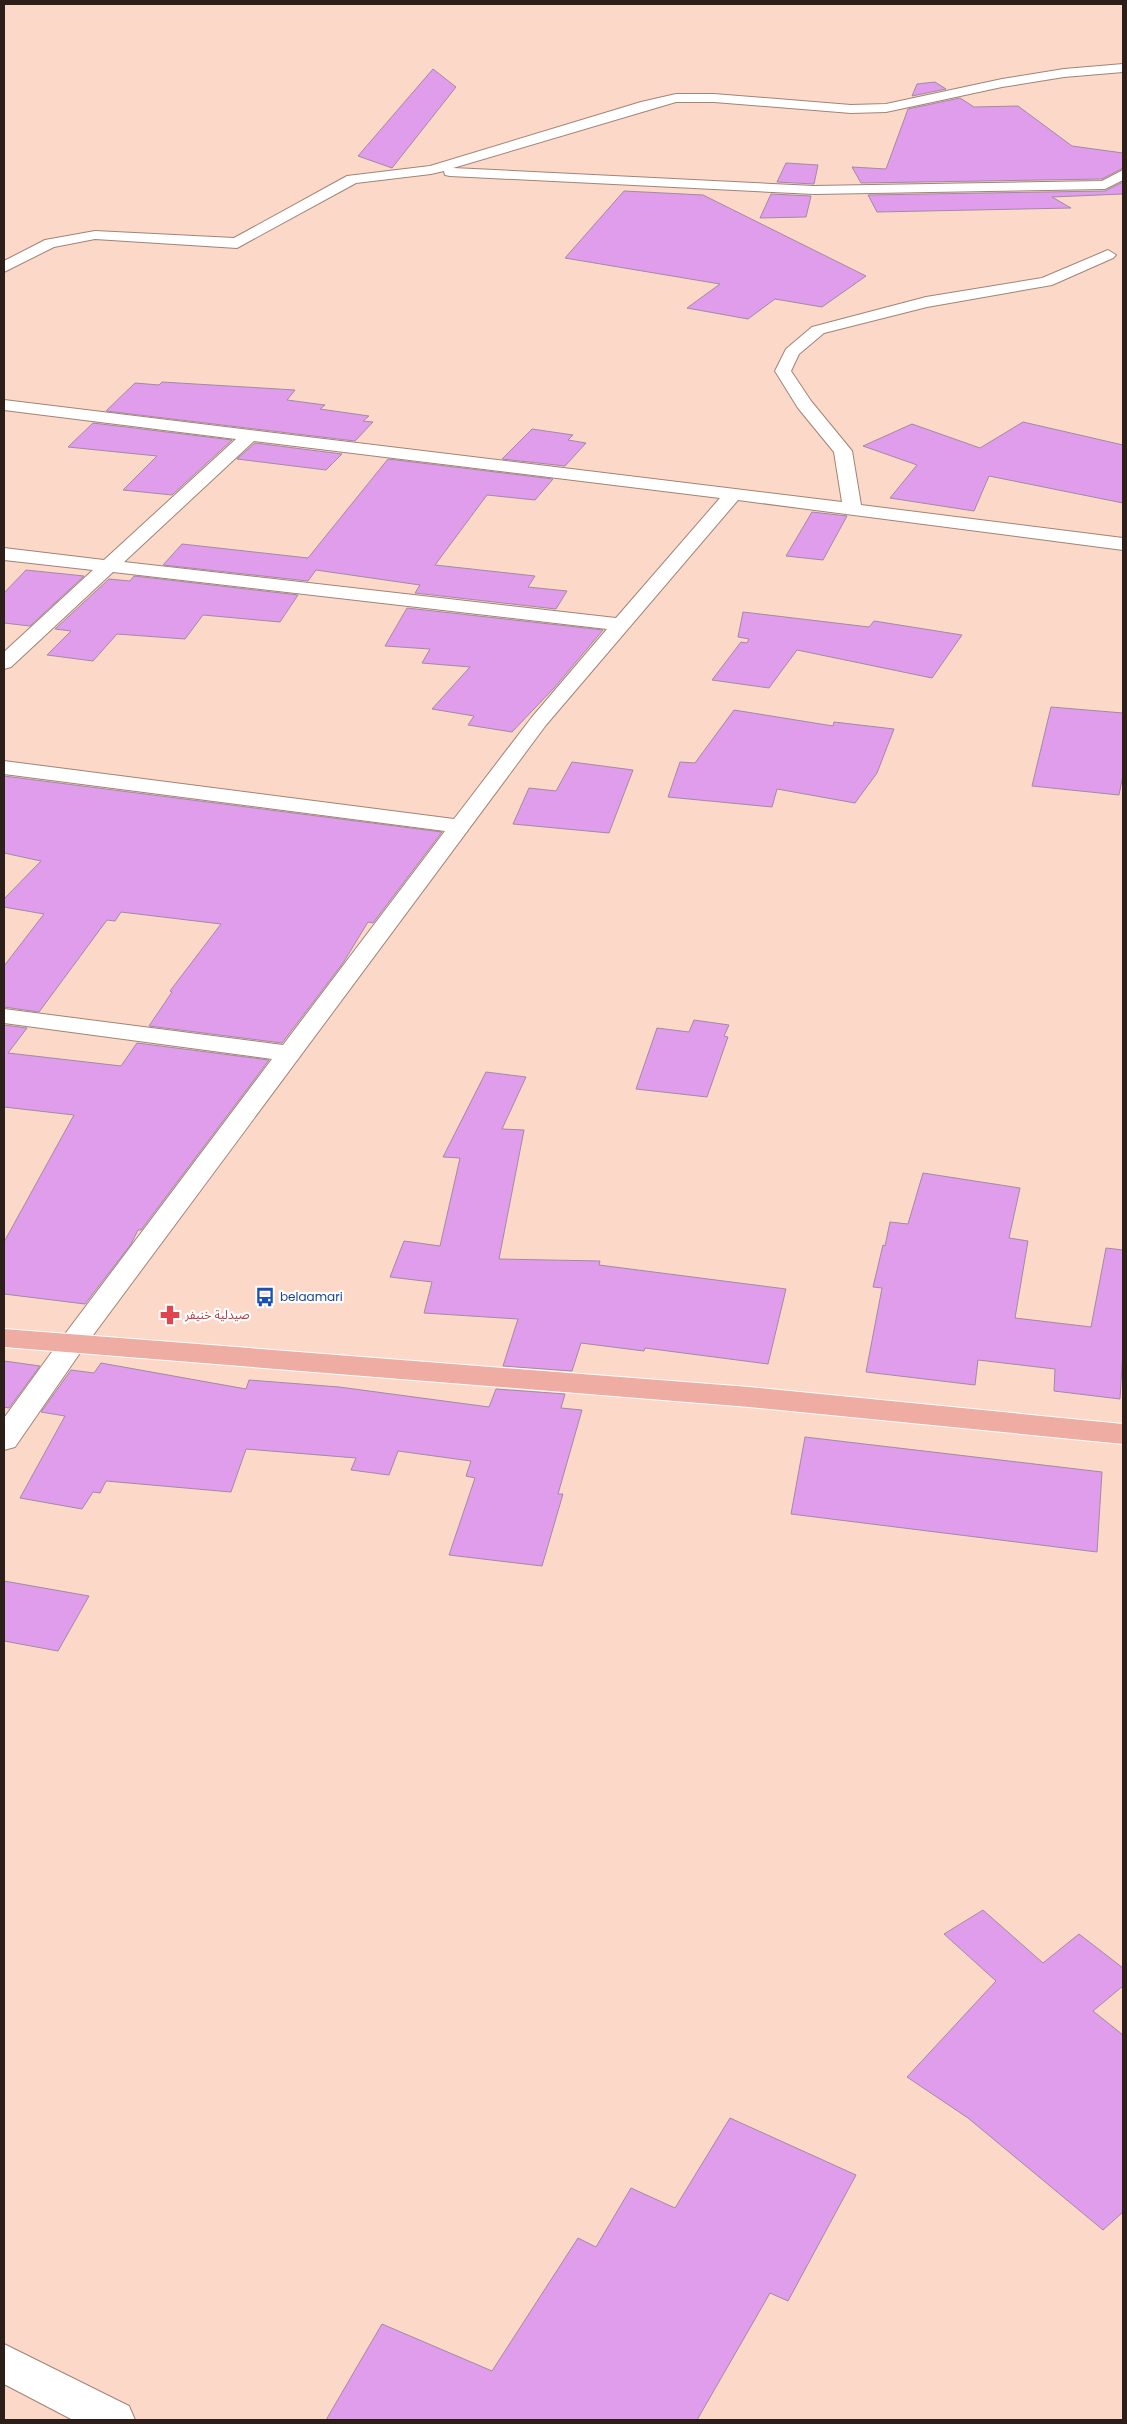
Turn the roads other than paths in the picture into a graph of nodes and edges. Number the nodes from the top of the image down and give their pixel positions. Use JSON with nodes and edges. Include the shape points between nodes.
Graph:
{"nodes":[{"id":1,"x":1123,"y":68,"type":"edge"},
{"id":2,"x":432,"y":170,"type":"junction"},
{"id":3,"x":1123,"y":174,"type":"edge"},
{"id":4,"x":1108,"y":255,"type":"dead end"},
{"id":5,"x":4,"y":266,"type":"edge"},
{"id":6,"x":4,"y":405,"type":"edge"},
{"id":7,"x":250,"y":435,"type":"junction"},
{"id":8,"x":733,"y":494,"type":"junction"},
{"id":9,"x":852,"y":509,"type":"junction"},
{"id":10,"x":1123,"y":544,"type":"edge"},
{"id":11,"x":4,"y":554,"type":"edge"},
{"id":12,"x":109,"y":566,"type":"junction"},
{"id":13,"x":621,"y":625,"type":"junction"},
{"id":14,"x":4,"y":663,"type":"edge"},
{"id":15,"x":4,"y":767,"type":"edge"},
{"id":16,"x":460,"y":826,"type":"junction"},
{"id":17,"x":4,"y":1016,"type":"edge"},
{"id":18,"x":290,"y":1054,"type":"junction"},
{"id":19,"x":4,"y":1338,"type":"edge"},
{"id":20,"x":72,"y":1344,"type":"junction"},
{"id":21,"x":1123,"y":1434,"type":"edge"},
{"id":22,"x":4,"y":1440,"type":"edge"},
{"id":23,"x":4,"y":2363,"type":"edge"},
{"id":24,"x":114,"y":2420,"type":"edge"}],
"edges":[{"from":1,"to":2,"type":"street","via":[[1002,83],[886,108],[851,109],[676,98]]},
{"from":2,"to":3,"type":"street","via":[[814,190],[1105,185]]},
{"from":2,"to":5,"type":"street","via":[[352,178],[237,243],[95,235],[50,243]]},
{"from":4,"to":9,"type":"street","via":[[1046,282],[926,302],[818,330],[792,352],[783,370],[804,404],[843,451]]},
{"from":6,"to":7,"type":"street"},
{"from":7,"to":8,"type":"street"},
{"from":7,"to":12,"type":"street"},
{"from":8,"to":9,"type":"street"},
{"from":8,"to":13,"type":"street"},
{"from":9,"to":10,"type":"street"},
{"from":11,"to":12,"type":"street"},
{"from":12,"to":13,"type":"street"},
{"from":12,"to":14,"type":"street"},
{"from":13,"to":16,"type":"street","via":[[539,721]]},
{"from":15,"to":16,"type":"street"},
{"from":16,"to":18,"type":"street"},
{"from":17,"to":18,"type":"street"},
{"from":18,"to":20,"type":"street"},
{"from":19,"to":20,"type":"main road"},
{"from":20,"to":21,"type":"main road","via":[[739,1396]]},
{"from":20,"to":22,"type":"street"},
{"from":23,"to":24,"type":"street"}]}
